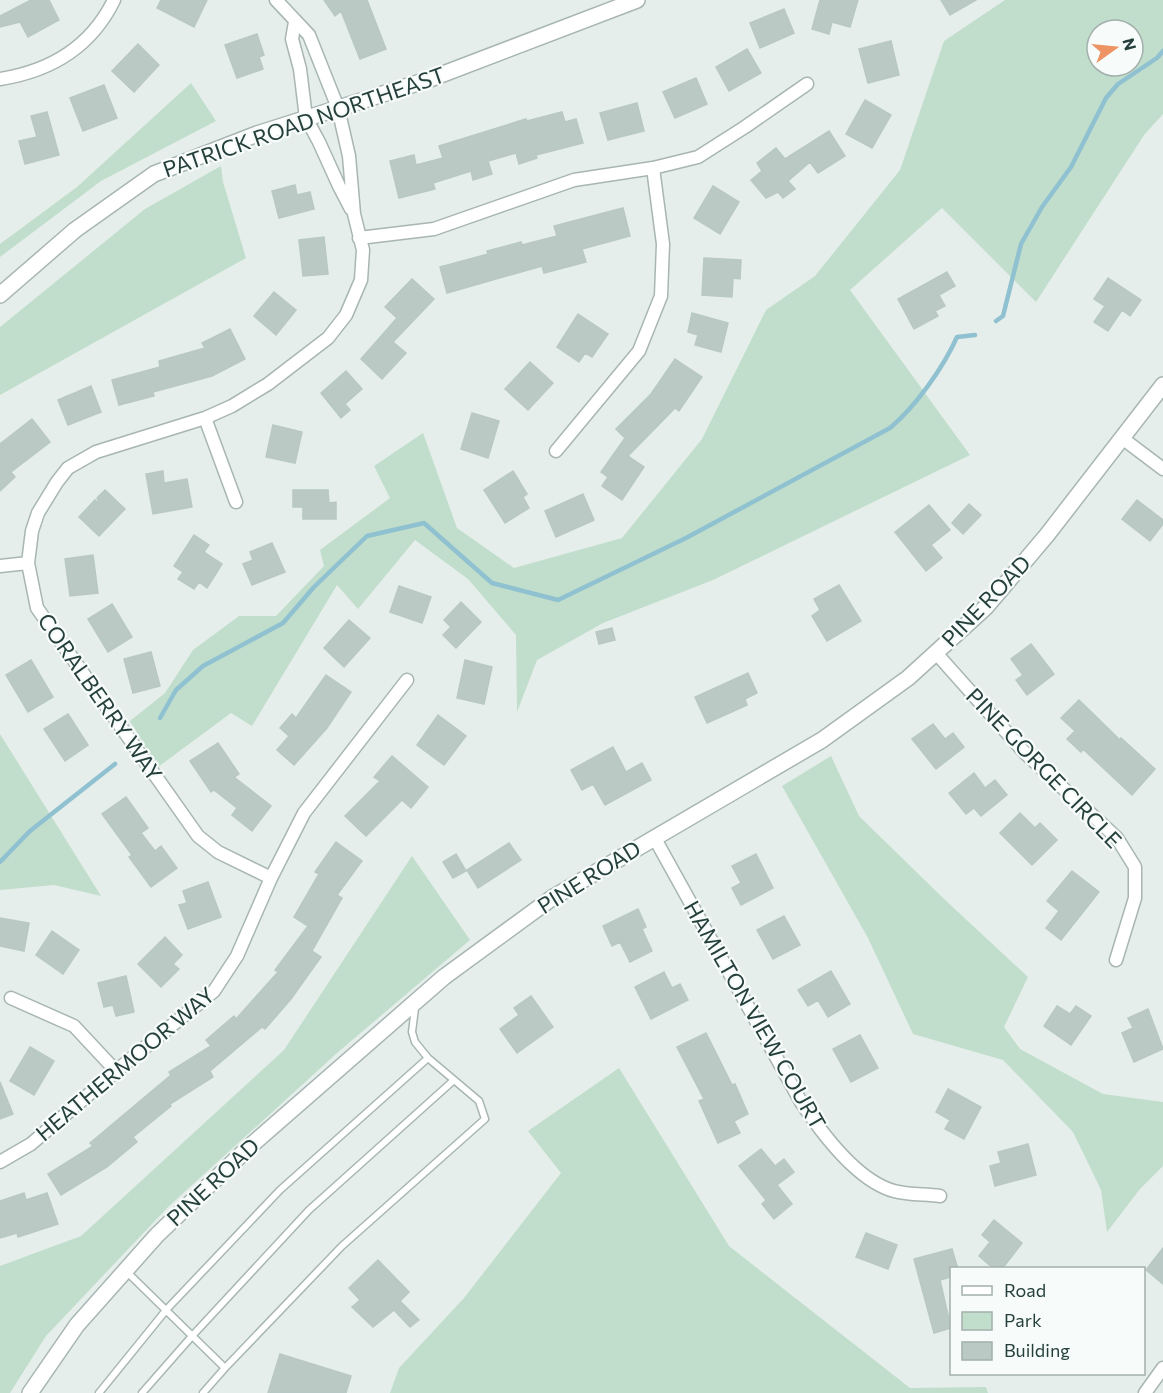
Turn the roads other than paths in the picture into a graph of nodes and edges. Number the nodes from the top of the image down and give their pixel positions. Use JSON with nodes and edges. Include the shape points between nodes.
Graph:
{"nodes":[{"id":1,"x":114,"y":0,"type":"edge"},
{"id":2,"x":276,"y":0,"type":"edge"},
{"id":3,"x":637,"y":0,"type":"edge"},
{"id":4,"x":295,"y":22,"type":"junction"},
{"id":5,"x":0,"y":79,"type":"edge"},
{"id":6,"x":807,"y":84,"type":"dead end"},
{"id":7,"x":338,"y":108,"type":"junction"},
{"id":8,"x":306,"y":118,"type":"junction"},
{"id":9,"x":653,"y":168,"type":"junction"},
{"id":10,"x":354,"y":214,"type":"junction"},
{"id":11,"x":359,"y":238,"type":"junction"},
{"id":12,"x":0,"y":295,"type":"edge"},
{"id":13,"x":1163,"y":385,"type":"edge"},
{"id":14,"x":205,"y":418,"type":"junction"},
{"id":15,"x":1122,"y":438,"type":"junction"},
{"id":16,"x":556,"y":451,"type":"dead end"},
{"id":17,"x":1163,"y":469,"type":"edge"},
{"id":18,"x":236,"y":502,"type":"dead end"},
{"id":19,"x":28,"y":563,"type":"junction"},
{"id":20,"x":0,"y":566,"type":"edge"},
{"id":21,"x":936,"y":653,"type":"junction"},
{"id":22,"x":407,"y":680,"type":"dead end"},
{"id":23,"x":654,"y":837,"type":"junction"},
{"id":24,"x":272,"y":878,"type":"junction"},
{"id":25,"x":1116,"y":960,"type":"dead end"},
{"id":26,"x":11,"y":998,"type":"dead end"},
{"id":27,"x":416,"y":1001,"type":"junction"},
{"id":28,"x":428,"y":1058,"type":"junction"},
{"id":29,"x":116,"y":1071,"type":"junction"},
{"id":30,"x":454,"y":1080,"type":"junction"},
{"id":31,"x":0,"y":1162,"type":"edge"},
{"id":32,"x":940,"y":1196,"type":"dead end"},
{"id":33,"x":125,"y":1270,"type":"junction"},
{"id":34,"x":167,"y":1309,"type":"junction"},
{"id":35,"x":193,"y":1335,"type":"junction"},
{"id":36,"x":225,"y":1368,"type":"junction"},
{"id":37,"x":1163,"y":1368,"type":"edge"},
{"id":38,"x":30,"y":1393,"type":"edge"},
{"id":39,"x":99,"y":1393,"type":"edge"},
{"id":40,"x":142,"y":1393,"type":"edge"},
{"id":41,"x":203,"y":1393,"type":"edge"},
{"id":42,"x":1145,"y":1393,"type":"edge"}],
"edges":[{"from":1,"to":5,"type":"street","via":[[90,38],[52,65]]},
{"from":2,"to":4,"type":"street","name":"CORALBERRY WAY"},
{"from":3,"to":7,"type":"street","name":"PATRICK ROAD NORTHEAST","via":[[430,79]]},
{"from":4,"to":7,"type":"street","name":"CORALBERRY WAY","via":[[309,35]]},
{"from":4,"to":8,"type":"street","name":"CORALBERRY WAY","via":[[292,39]]},
{"from":6,"to":9,"type":"street","via":[[698,157]]},
{"from":7,"to":8,"type":"street","name":"PATRICK ROAD NORTHEAST"},
{"from":7,"to":10,"type":"street","name":"CORALBERRY WAY","via":[[349,156]]},
{"from":8,"to":10,"type":"street","name":"CORALBERRY WAY"},
{"from":8,"to":12,"type":"street","name":"PATRICK ROAD NORTHEAST","via":[[154,174],[75,230]]},
{"from":9,"to":11,"type":"street","via":[[574,180],[434,229]]},
{"from":9,"to":16,"type":"street","via":[[663,244],[662,296],[639,351]]},
{"from":10,"to":11,"type":"street","name":"CORALBERRY WAY"},
{"from":11,"to":14,"type":"street","name":"CORALBERRY WAY","via":[[363,250],[361,280],[346,315],[328,338],[268,384]]},
{"from":13,"to":15,"type":"street","name":"PINE ROAD"},
{"from":14,"to":18,"type":"street"},
{"from":14,"to":19,"type":"street","name":"CORALBERRY WAY","via":[[96,452],[68,468],[38,513]]},
{"from":15,"to":17,"type":"street"},
{"from":15,"to":21,"type":"street","name":"PINE ROAD","via":[[994,598]]},
{"from":19,"to":20,"type":"street"},
{"from":19,"to":24,"type":"street","name":"CORALBERRY WAY","via":[[37,609],[198,836],[218,852]]},
{"from":21,"to":23,"type":"street","name":"PINE ROAD","via":[[822,740]]},
{"from":21,"to":25,"type":"street","name":"PINE GORGE CIRCLE","via":[[1025,753],[1117,838],[1135,867],[1134,898]]},
{"from":22,"to":24,"type":"street","name":"HEATHERMOOR WAY","via":[[304,813]]},
{"from":23,"to":27,"type":"street","name":"PINE ROAD","via":[[552,898]]},
{"from":23,"to":32,"type":"street","name":"HAMILTON VIEW COURT","via":[[823,1135],[865,1176],[892,1191]]},
{"from":24,"to":29,"type":"street","name":"HEATHERMOOR WAY","via":[[237,957],[214,991]]},
{"from":26,"to":29,"type":"street","via":[[74,1026]]},
{"from":27,"to":28,"type":"lane","via":[[412,1032]]},
{"from":27,"to":33,"type":"street","name":"PINE ROAD","via":[[248,1148]]},
{"from":28,"to":30,"type":"lane"},
{"from":28,"to":34,"type":"lane","via":[[280,1190]]},
{"from":29,"to":31,"type":"street","name":"HEATHERMOOR WAY","via":[[31,1144]]},
{"from":30,"to":35,"type":"lane","via":[[309,1210]]},
{"from":30,"to":36,"type":"lane","via":[[479,1101],[485,1119],[350,1238]]},
{"from":33,"to":34,"type":"lane"},
{"from":33,"to":38,"type":"street","name":"PINE ROAD","via":[[76,1325]]},
{"from":34,"to":35,"type":"lane"},
{"from":34,"to":39,"type":"lane"},
{"from":35,"to":36,"type":"lane"},
{"from":35,"to":40,"type":"lane"},
{"from":36,"to":41,"type":"lane"},
{"from":37,"to":42,"type":"street"}]}
